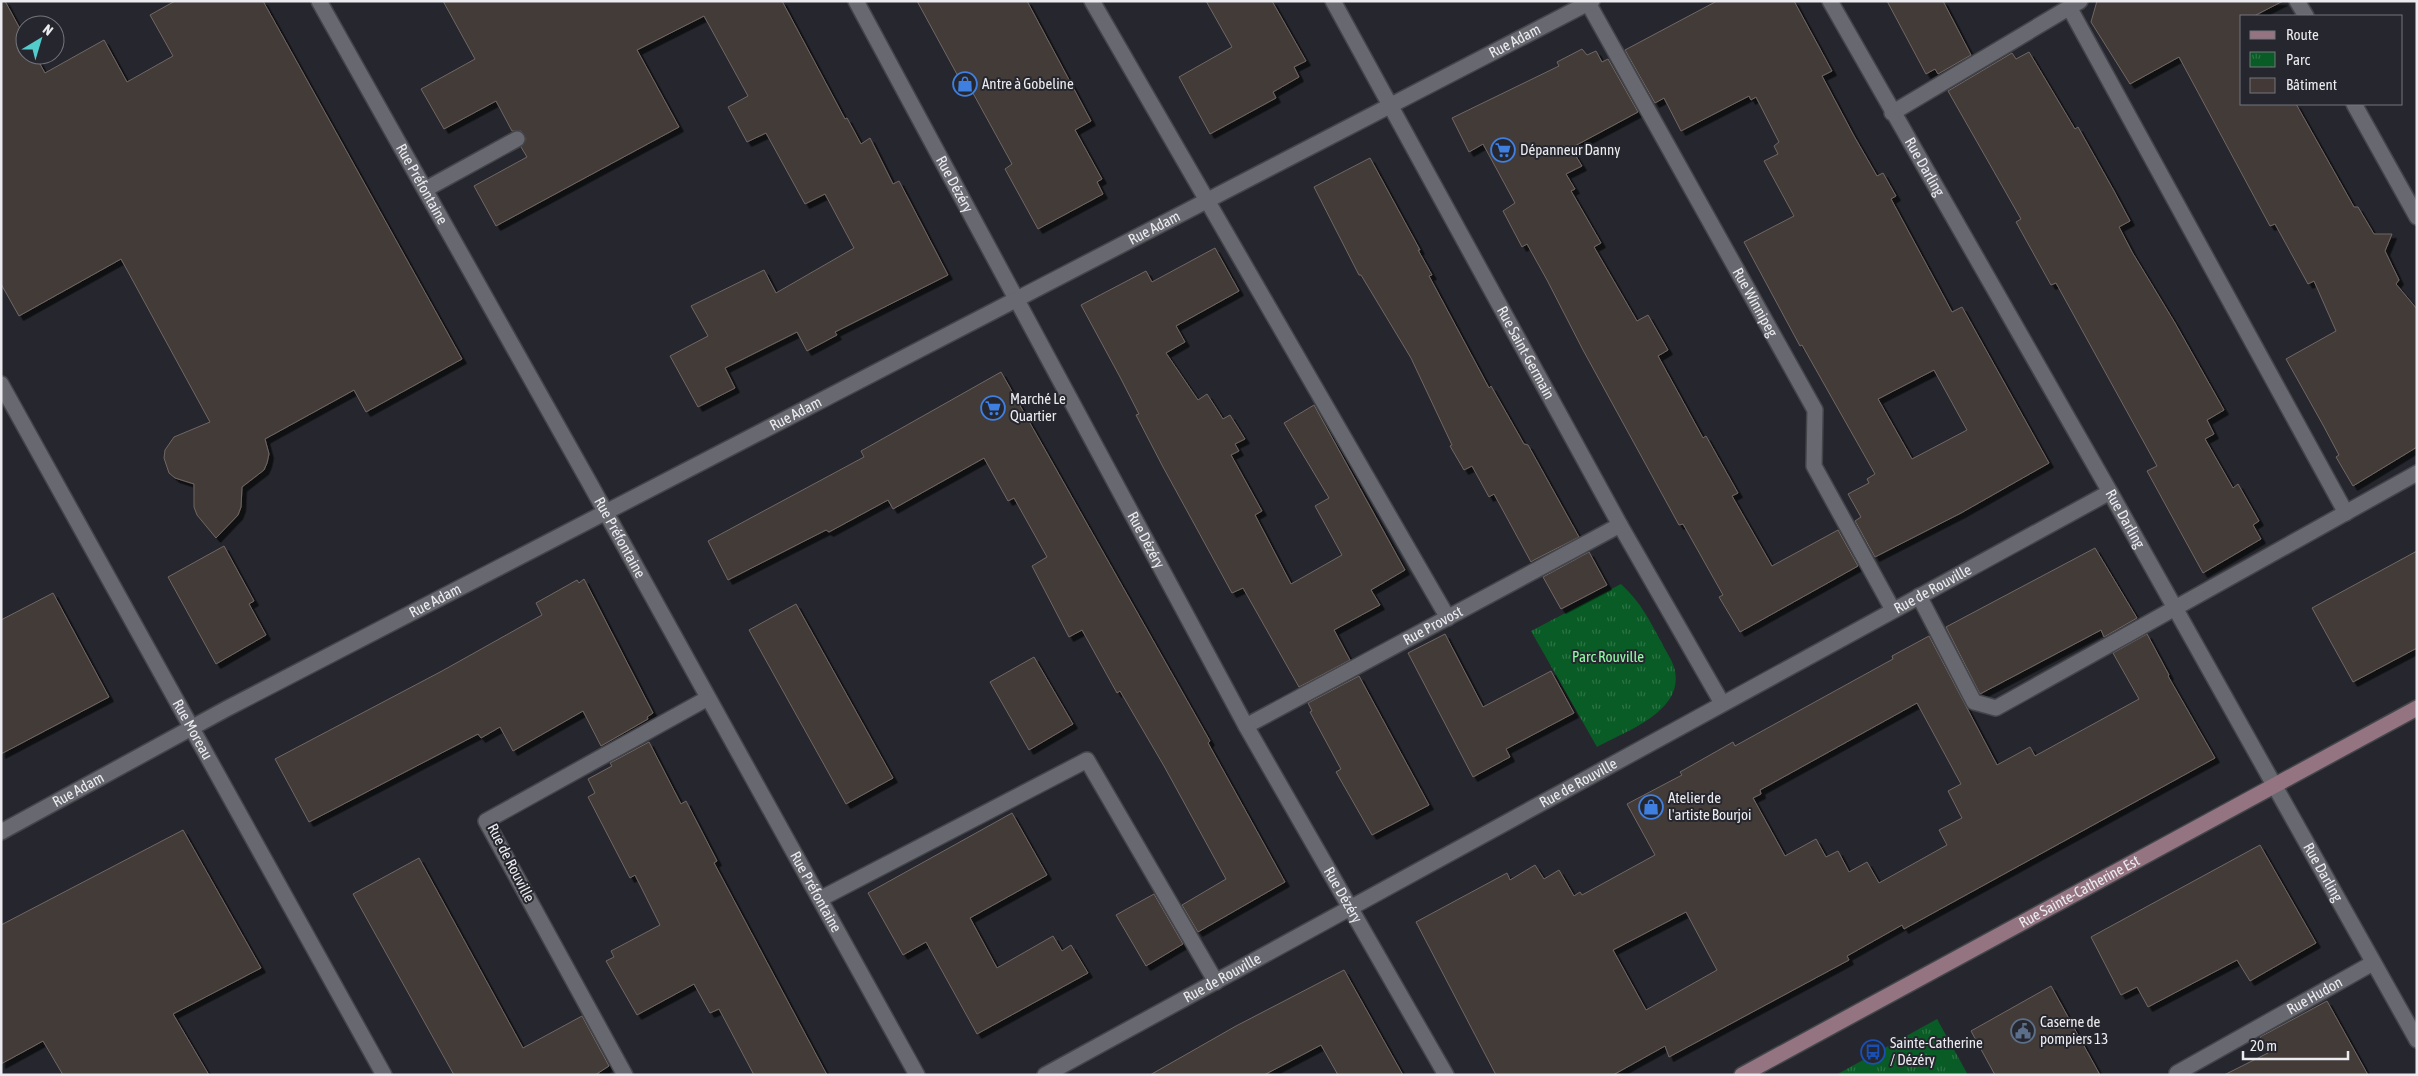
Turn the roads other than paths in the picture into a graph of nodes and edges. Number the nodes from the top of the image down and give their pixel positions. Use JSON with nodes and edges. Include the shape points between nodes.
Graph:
{"nodes":[{"id":1,"x":319,"y":1,"type":"edge"},
{"id":2,"x":856,"y":1,"type":"edge"},
{"id":3,"x":1092,"y":1,"type":"edge"},
{"id":4,"x":1333,"y":1,"type":"edge"},
{"id":5,"x":1830,"y":1,"type":"edge"},
{"id":6,"x":2297,"y":1,"type":"edge"},
{"id":7,"x":1589,"y":2,"type":"edge"},
{"id":8,"x":2075,"y":4,"type":"edge"},
{"id":9,"x":2305,"y":15,"type":"edge"},
{"id":10,"x":1392,"y":104,"type":"junction"},
{"id":11,"x":2355,"y":105,"type":"edge"},
{"id":12,"x":1892,"y":113,"type":"junction"},
{"id":13,"x":516,"y":139,"type":"dead end"},
{"id":14,"x":426,"y":189,"type":"junction"},
{"id":15,"x":1206,"y":200,"type":"junction"},
{"id":16,"x":2417,"y":217,"type":"edge"},
{"id":17,"x":1016,"y":299,"type":"junction"},
{"id":18,"x":1,"y":384,"type":"edge"},
{"id":19,"x":2417,"y":473,"type":"edge"},
{"id":20,"x":2110,"y":492,"type":"junction"},
{"id":21,"x":605,"y":512,"type":"junction"},
{"id":22,"x":2346,"y":513,"type":"junction"},
{"id":23,"x":1620,"y":525,"type":"junction"},
{"id":24,"x":1919,"y":596,"type":"junction"},
{"id":25,"x":2174,"y":609,"type":"junction"},
{"id":26,"x":1893,"y":610,"type":"junction"},
{"id":27,"x":1448,"y":618,"type":"junction"},
{"id":28,"x":708,"y":698,"type":"junction"},
{"id":29,"x":1722,"y":703,"type":"junction"},
{"id":30,"x":2417,"y":708,"type":"edge"},
{"id":31,"x":1246,"y":726,"type":"junction"},
{"id":32,"x":191,"y":729,"type":"junction"},
{"id":33,"x":2274,"y":784,"type":"junction"},
{"id":34,"x":1,"y":832,"type":"edge"},
{"id":35,"x":820,"y":899,"type":"junction"},
{"id":36,"x":1351,"y":908,"type":"junction"},
{"id":37,"x":2374,"y":963,"type":"junction"},
{"id":38,"x":1216,"y":982,"type":"junction"},
{"id":39,"x":2417,"y":1040,"type":"edge"},
{"id":40,"x":2177,"y":1074,"type":"edge"},
{"id":41,"x":384,"y":1075,"type":"edge"},
{"id":42,"x":625,"y":1075,"type":"edge"},
{"id":43,"x":917,"y":1075,"type":"edge"},
{"id":44,"x":1046,"y":1075,"type":"edge"},
{"id":45,"x":1446,"y":1075,"type":"edge"},
{"id":46,"x":1742,"y":1075,"type":"edge"}],
"edges":[{"from":1,"to":14,"type":"street","name":"Rue Préfontaine"},
{"from":2,"to":17,"type":"street","name":"Rue Dézéry"},
{"from":3,"to":15,"type":"street"},
{"from":4,"to":10,"type":"street","name":"Rue Saint-Germain"},
{"from":5,"to":12,"type":"street","name":"Rue Darling"},
{"from":6,"to":9,"type":"street"},
{"from":7,"to":10,"type":"street","name":"Rue Adam"},
{"from":7,"to":26,"type":"street","name":"Rue Winnipeg","via":[[1815,410],[1814,466]]},
{"from":8,"to":12,"type":"street"},
{"from":8,"to":22,"type":"street"},
{"from":10,"to":15,"type":"street","name":"Rue Adam"},
{"from":10,"to":23,"type":"street","name":"Rue Saint-Germain"},
{"from":11,"to":16,"type":"street"},
{"from":12,"to":20,"type":"street","name":"Rue Darling"},
{"from":13,"to":14,"type":"street"},
{"from":14,"to":21,"type":"street","name":"Rue Préfontaine"},
{"from":15,"to":17,"type":"street","name":"Rue Adam"},
{"from":15,"to":27,"type":"street"},
{"from":17,"to":21,"type":"street","name":"Rue Adam"},
{"from":17,"to":31,"type":"street","name":"Rue Dézéry"},
{"from":18,"to":32,"type":"street","name":"Rue Moreau"},
{"from":19,"to":22,"type":"street"},
{"from":20,"to":24,"type":"street","name":"Rue de Rouville"},
{"from":20,"to":25,"type":"street","name":"Rue Darling"},
{"from":21,"to":28,"type":"street","name":"Rue Préfontaine"},
{"from":21,"to":32,"type":"street","name":"Rue Adam"},
{"from":22,"to":25,"type":"street"},
{"from":23,"to":27,"type":"street","name":"Rue Provost"},
{"from":23,"to":29,"type":"street","name":"Rue Saint-Germain"},
{"from":24,"to":25,"type":"street","via":[[1974,702],[1996,708]]},
{"from":24,"to":26,"type":"street","name":"Rue de Rouville"},
{"from":25,"to":33,"type":"street","name":"Rue Darling"},
{"from":26,"to":29,"type":"street","name":"Rue de Rouville"},
{"from":27,"to":31,"type":"street","name":"Rue Provost"},
{"from":28,"to":35,"type":"street","name":"Rue Préfontaine"},
{"from":28,"to":42,"type":"street","name":"Rue de Rouville","via":[[486,820]]},
{"from":29,"to":36,"type":"street","name":"Rue de Rouville"},
{"from":30,"to":33,"type":"street","name":"Rue Sainte-Catherine Est"},
{"from":31,"to":36,"type":"street","name":"Rue Dézéry"},
{"from":32,"to":34,"type":"street","name":"Rue Adam"},
{"from":32,"to":41,"type":"street","name":"Rue Moreau"},
{"from":33,"to":37,"type":"street","name":"Rue Darling"},
{"from":33,"to":46,"type":"street","name":"Rue Sainte-Catherine Est"},
{"from":35,"to":38,"type":"street","via":[[1087,760]]},
{"from":35,"to":43,"type":"street","name":"Rue Préfontaine"},
{"from":36,"to":38,"type":"street","name":"Rue de Rouville"},
{"from":36,"to":45,"type":"street","name":"Rue Dézéry"},
{"from":37,"to":39,"type":"street","name":"Rue Darling"},
{"from":37,"to":40,"type":"street","name":"Rue Hudon"},
{"from":38,"to":44,"type":"street","name":"Rue de Rouville"}]}
